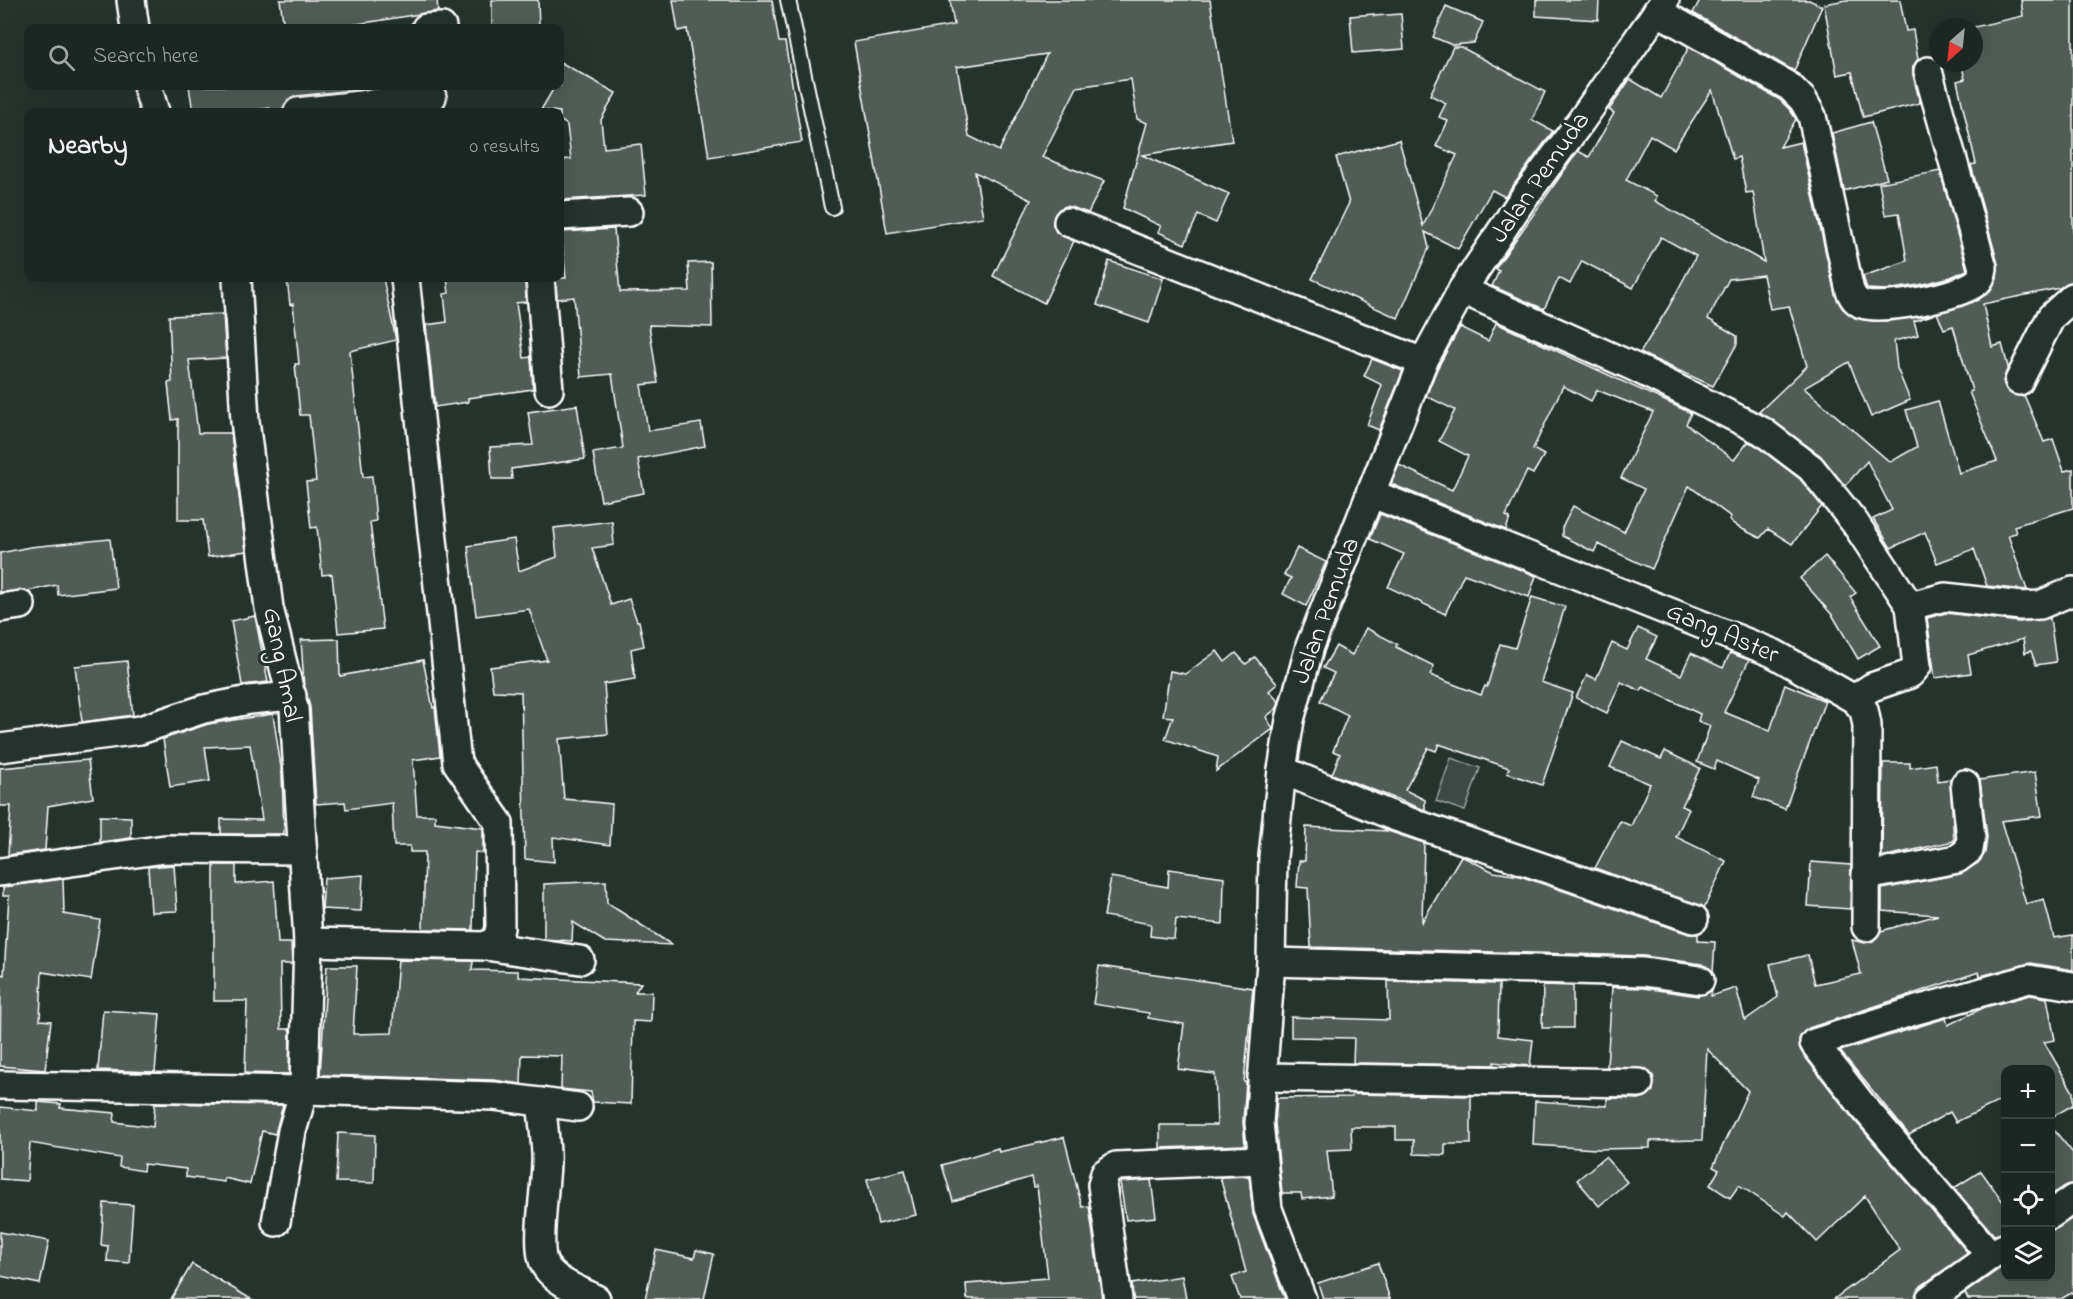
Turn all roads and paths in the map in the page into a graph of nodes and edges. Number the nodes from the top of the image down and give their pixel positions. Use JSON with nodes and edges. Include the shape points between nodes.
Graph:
{"nodes":[{"id":1,"x":131,"y":0,"type":"edge"},
{"id":2,"x":788,"y":0,"type":"edge"},
{"id":3,"x":1661,"y":5,"type":"edge"},
{"id":4,"x":134,"y":24,"type":"edge"},
{"id":5,"x":1928,"y":71,"type":"dead end"},
{"id":6,"x":148,"y":90,"type":"edge"},
{"id":7,"x":432,"y":97,"type":"dead end"},
{"id":8,"x":154,"y":108,"type":"edge"},
{"id":9,"x":334,"y":108,"type":"edge"},
{"id":10,"x":832,"y":207,"type":"dead end"},
{"id":11,"x":629,"y":212,"type":"dead end"},
{"id":12,"x":564,"y":216,"type":"edge"},
{"id":13,"x":1068,"y":222,"type":"dead end"},
{"id":14,"x":237,"y":282,"type":"edge"},
{"id":15,"x":405,"y":282,"type":"edge"},
{"id":16,"x":540,"y":282,"type":"edge"},
{"id":17,"x":1462,"y":290,"type":"junction"},
{"id":18,"x":2073,"y":297,"type":"edge"},
{"id":19,"x":1424,"y":362,"type":"junction"},
{"id":20,"x":2019,"y":381,"type":"dead end"},
{"id":21,"x":549,"y":390,"type":"dead end"},
{"id":22,"x":1370,"y":493,"type":"junction"},
{"id":23,"x":2073,"y":591,"type":"edge"},
{"id":24,"x":1910,"y":606,"type":"junction"},
{"id":25,"x":291,"y":696,"type":"junction"},
{"id":26,"x":1854,"y":699,"type":"junction"},
{"id":27,"x":0,"y":748,"type":"edge"},
{"id":28,"x":1282,"y":770,"type":"junction"},
{"id":29,"x":1965,"y":784,"type":"dead end"},
{"id":30,"x":302,"y":850,"type":"junction"},
{"id":31,"x":0,"y":872,"type":"edge"},
{"id":32,"x":1866,"y":876,"type":"junction"},
{"id":33,"x":1694,"y":919,"type":"dead end"},
{"id":34,"x":1866,"y":927,"type":"dead end"},
{"id":35,"x":308,"y":942,"type":"junction"},
{"id":36,"x":486,"y":946,"type":"junction"},
{"id":37,"x":580,"y":960,"type":"dead end"},
{"id":38,"x":1271,"y":962,"type":"junction"},
{"id":39,"x":1700,"y":980,"type":"dead end"},
{"id":40,"x":2073,"y":986,"type":"edge"},
{"id":41,"x":1262,"y":1077,"type":"junction"},
{"id":42,"x":1639,"y":1083,"type":"dead end"},
{"id":43,"x":0,"y":1085,"type":"edge"},
{"id":44,"x":304,"y":1090,"type":"junction"},
{"id":45,"x":541,"y":1102,"type":"junction"},
{"id":46,"x":578,"y":1107,"type":"dead end"},
{"id":47,"x":1261,"y":1160,"type":"junction"},
{"id":48,"x":2073,"y":1199,"type":"edge"},
{"id":49,"x":2055,"y":1212,"type":"edge"},
{"id":50,"x":276,"y":1222,"type":"dead end"},
{"id":51,"x":2000,"y":1250,"type":"edge"},
{"id":52,"x":590,"y":1298,"type":"edge"},
{"id":53,"x":1118,"y":1299,"type":"edge"},
{"id":54,"x":1302,"y":1299,"type":"edge"},
{"id":55,"x":1930,"y":1299,"type":"edge"}],
"edges":[{"from":1,"to":4,"type":"street"},
{"from":2,"to":10,"type":"lane"},
{"from":3,"to":5,"type":"street","via":[[1790,87],[1803,100],[1812,116],[1850,291],[1862,304],[1902,304],[1962,290],[1982,276],[1983,268]]},
{"from":3,"to":17,"type":"street","name":"Jalan Pemuda"},
{"from":6,"to":8,"type":"street"},
{"from":7,"to":9,"type":"street"},
{"from":11,"to":12,"type":"street"},
{"from":13,"to":19,"type":"street"},
{"from":14,"to":25,"type":"street","name":"Gang Amal","via":[[245,421],[269,608]]},
{"from":15,"to":36,"type":"street","via":[[457,763],[499,823],[500,928],[497,939]]},
{"from":16,"to":21,"type":"street"},
{"from":17,"to":19,"type":"street","name":"Jalan Pemuda"},
{"from":17,"to":24,"type":"street","via":[[1634,367],[1762,431],[1811,468],[1855,523]]},
{"from":18,"to":20,"type":"street","via":[[2051,317]]},
{"from":19,"to":22,"type":"street","name":"Jalan Pemuda"},
{"from":22,"to":26,"type":"street","name":"Gang Aster","via":[[1773,653]]},
{"from":22,"to":28,"type":"street","name":"Jalan Pemuda","via":[[1310,646],[1290,720]]},
{"from":23,"to":24,"type":"street","via":[[2040,605],[1945,597]]},
{"from":24,"to":26,"type":"street","via":[[1917,666],[1910,674],[1872,687]]},
{"from":25,"to":27,"type":"street","via":[[204,709],[140,730]]},
{"from":25,"to":30,"type":"street","name":"Gang Amal"},
{"from":26,"to":32,"type":"street","via":[[1864,710],[1867,725]]},
{"from":28,"to":33,"type":"street","via":[[1393,816]]},
{"from":28,"to":38,"type":"street","name":"Jalan Pemuda","via":[[1273,857]]},
{"from":29,"to":32,"type":"street","via":[[1969,850],[1957,859]]},
{"from":30,"to":31,"type":"street","via":[[165,849]]},
{"from":30,"to":35,"type":"street","name":"Gang Amal"},
{"from":32,"to":34,"type":"street"},
{"from":35,"to":36,"type":"street"},
{"from":35,"to":44,"type":"street","name":"Gang Amal"},
{"from":36,"to":37,"type":"street"},
{"from":38,"to":39,"type":"street","via":[[1644,972]]},
{"from":38,"to":41,"type":"street","name":"Jalan Pemuda"},
{"from":40,"to":51,"type":"street","via":[[2029,979],[1814,1042],[1862,1105],[1986,1250]]},
{"from":41,"to":42,"type":"street"},
{"from":41,"to":47,"type":"street","name":"Jalan Pemuda"},
{"from":43,"to":44,"type":"street"},
{"from":44,"to":45,"type":"street","via":[[494,1096]]},
{"from":44,"to":50,"type":"street","name":"Gang Amal","via":[[292,1131]]},
{"from":45,"to":46,"type":"street"},
{"from":45,"to":52,"type":"street","via":[[546,1187],[539,1246],[544,1266]]},
{"from":47,"to":53,"type":"street","via":[[1116,1166],[1105,1173],[1102,1185]]},
{"from":47,"to":54,"type":"street","name":"Jalan Pemuda","via":[[1268,1209]]},
{"from":48,"to":49,"type":"street"},
{"from":51,"to":55,"type":"street"}]}
